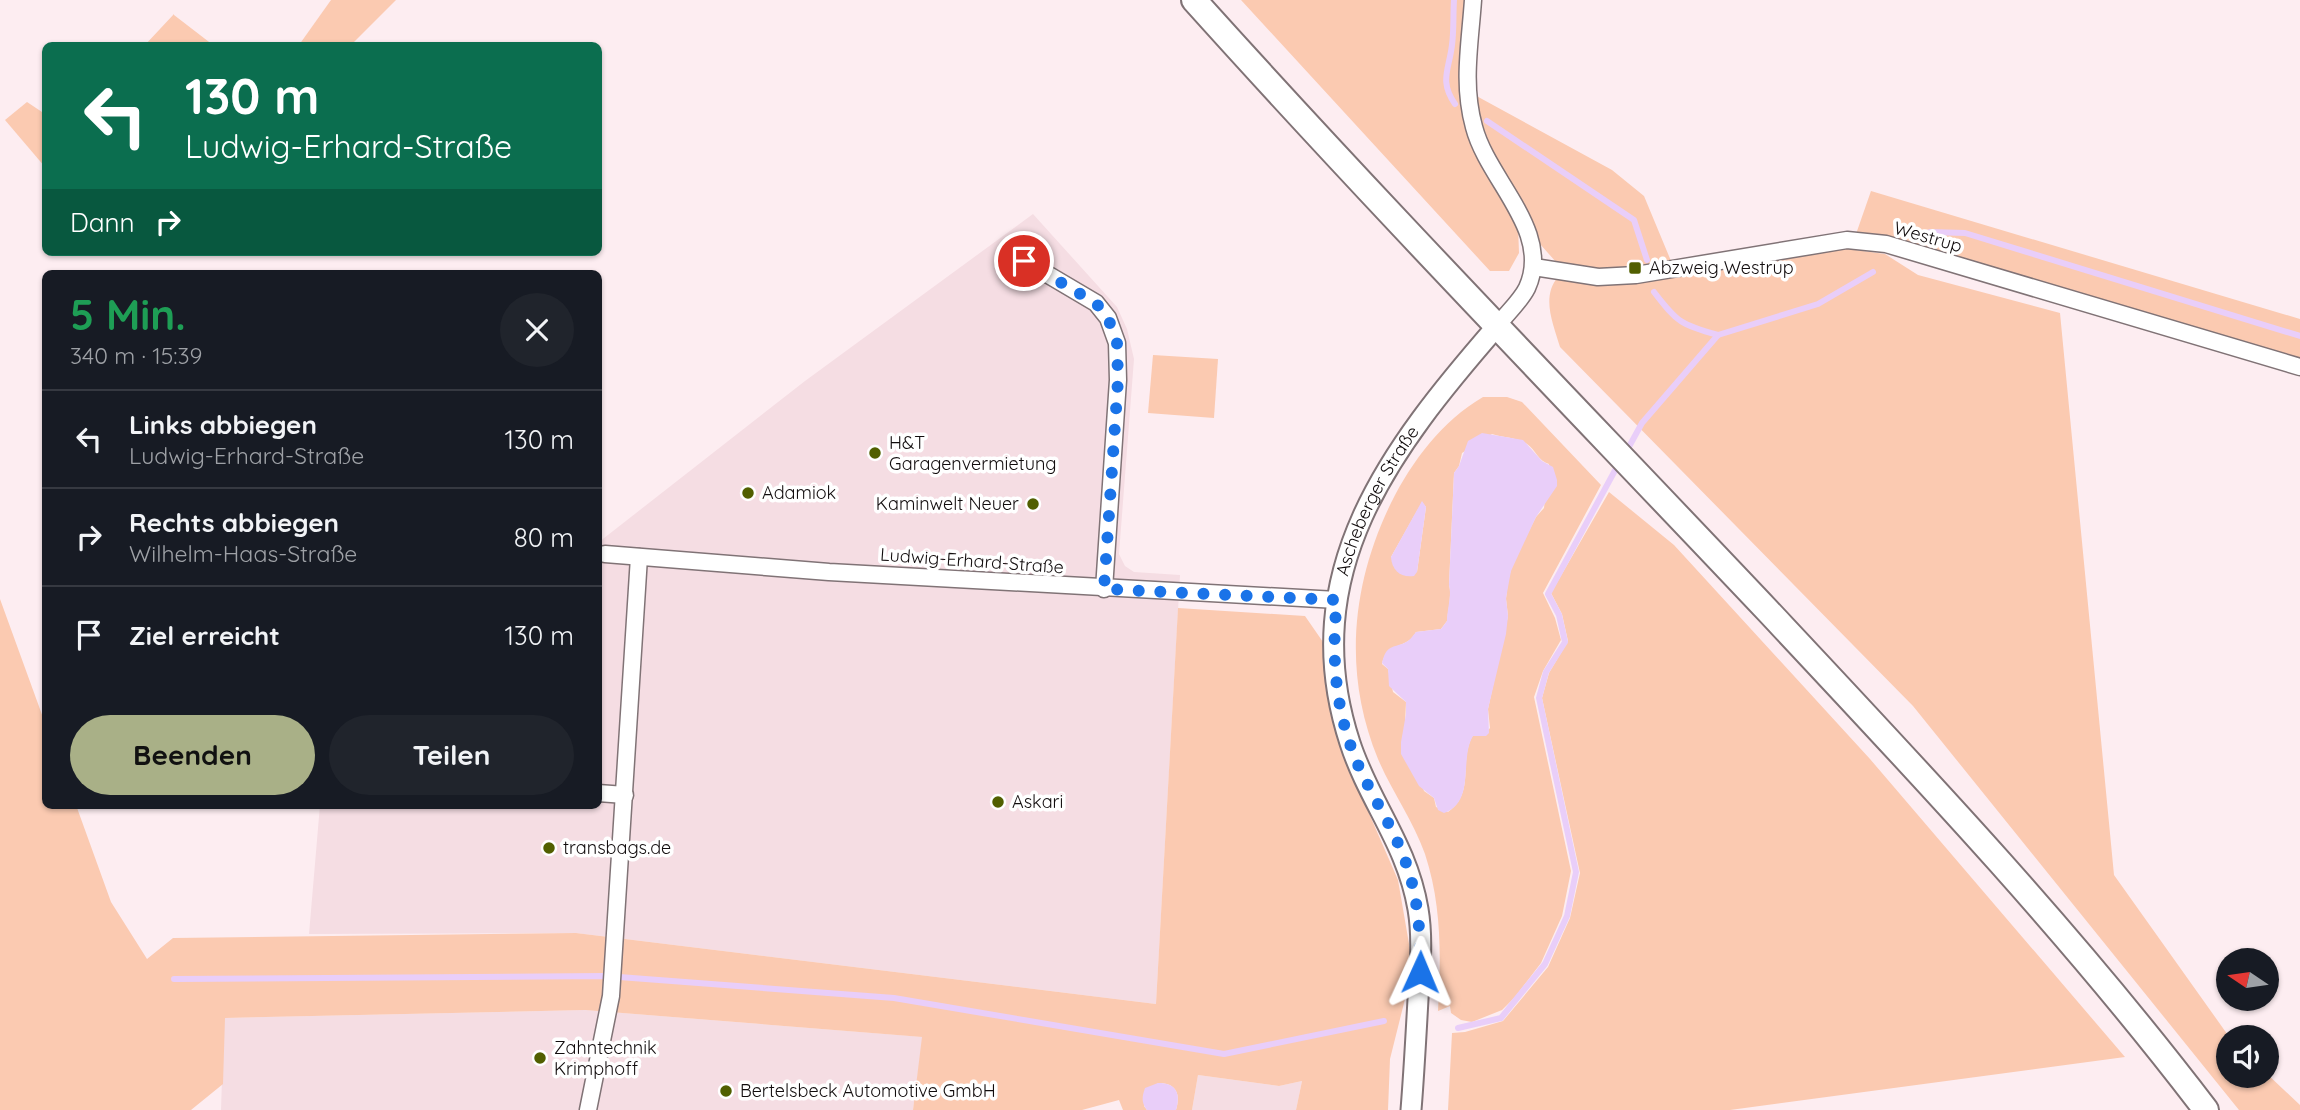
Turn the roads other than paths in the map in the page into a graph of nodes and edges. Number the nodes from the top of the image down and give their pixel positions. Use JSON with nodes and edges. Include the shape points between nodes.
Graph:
{"nodes":[{"id":1,"x":1194,"y":0,"type":"edge"},
{"id":2,"x":1473,"y":0,"type":"edge"},
{"id":3,"x":1024,"y":261,"type":"dead end"},
{"id":4,"x":1534,"y":267,"type":"junction"},
{"id":5,"x":1497,"y":326,"type":"junction"},
{"id":6,"x":2300,"y":367,"type":"edge"},
{"id":7,"x":605,"y":554,"type":"dead end"},
{"id":8,"x":639,"y":557,"type":"junction"},
{"id":9,"x":1104,"y":589,"type":"junction"},
{"id":10,"x":1337,"y":600,"type":"junction"},
{"id":11,"x":602,"y":793,"type":"edge"},
{"id":12,"x":625,"y":795,"type":"junction"},
{"id":13,"x":589,"y":1110,"type":"edge"},
{"id":14,"x":1411,"y":1110,"type":"edge"},
{"id":15,"x":2206,"y":1110,"type":"edge"}],
"edges":[{"from":1,"to":5,"type":"main road"},
{"from":2,"to":4,"type":"street","via":[[1466,93],[1474,130],[1488,164],[1524,221]]},
{"from":3,"to":9,"type":"street","via":[[1096,303],[1108,318],[1117,343]]},
{"from":4,"to":5,"type":"street","via":[[1526,290]]},
{"from":4,"to":6,"type":"street","name":"Westrup","via":[[1598,277],[1636,275],[1847,240],[1886,244]]},
{"from":5,"to":10,"type":"street","name":"Ascheberger Straße","via":[[1430,405],[1383,475],[1352,541]]},
{"from":5,"to":15,"type":"main road","via":[[1971,831]]},
{"from":7,"to":8,"type":"street","name":"Ludwig-Erhard-Straße"},
{"from":8,"to":9,"type":"street","name":"Ludwig-Erhard-Straße"},
{"from":8,"to":12,"type":"street"},
{"from":9,"to":10,"type":"street","name":"Ludwig-Erhard-Straße"},
{"from":10,"to":14,"type":"street","name":"Ascheberger Straße","via":[[1335,667],[1343,719],[1364,778],[1404,857],[1419,911]]},
{"from":11,"to":12,"type":"street"},
{"from":12,"to":13,"type":"street","via":[[611,996]]}]}
